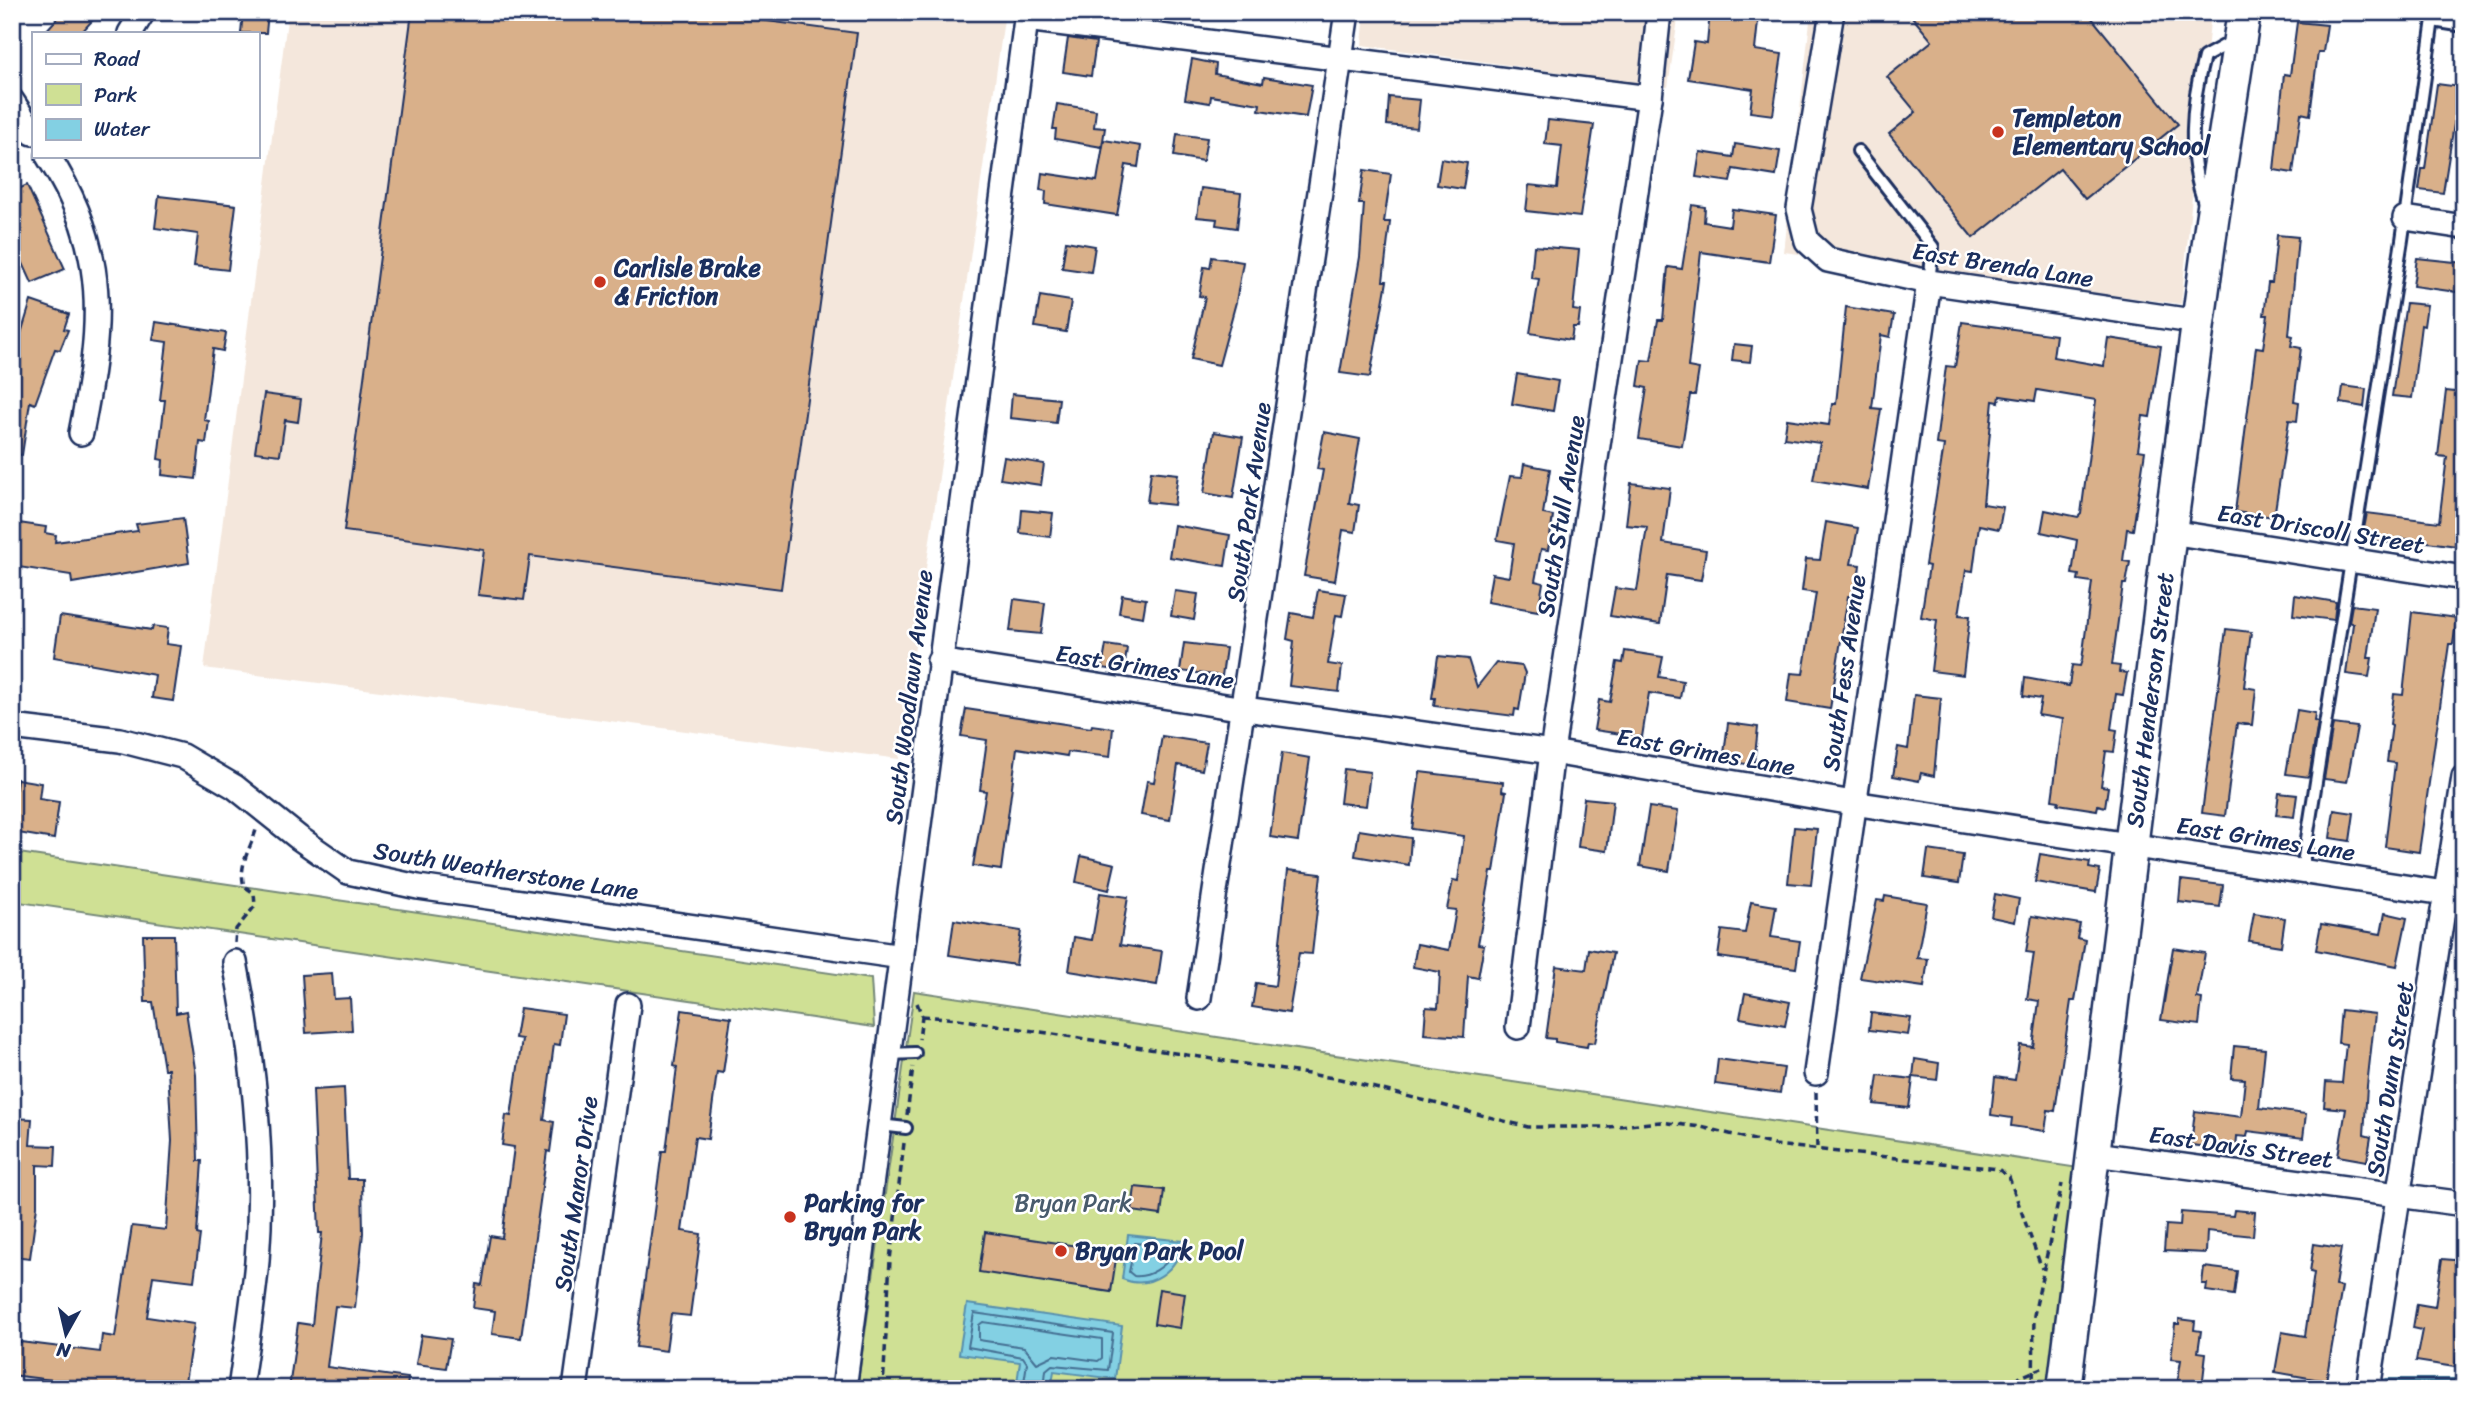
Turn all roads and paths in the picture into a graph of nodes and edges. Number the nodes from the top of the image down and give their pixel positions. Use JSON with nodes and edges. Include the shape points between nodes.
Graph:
{"nodes":[{"id":1,"x":143,"y":12,"type":"edge"},
{"id":2,"x":1347,"y":12,"type":"edge"},
{"id":3,"x":1659,"y":12,"type":"edge"},
{"id":4,"x":1832,"y":12,"type":"edge"},
{"id":5,"x":1026,"y":15,"type":"edge"},
{"id":6,"x":2433,"y":17,"type":"edge"},
{"id":7,"x":2242,"y":24,"type":"edge"},
{"id":8,"x":2464,"y":26,"type":"edge"},
{"id":9,"x":131,"y":32,"type":"edge"},
{"id":10,"x":1341,"y":57,"type":"junction"},
{"id":11,"x":1650,"y":98,"type":"junction"},
{"id":12,"x":12,"y":101,"type":"edge"},
{"id":13,"x":27,"y":131,"type":"edge"},
{"id":14,"x":1858,"y":150,"type":"dead end"},
{"id":15,"x":49,"y":158,"type":"edge"},
{"id":16,"x":2405,"y":218,"type":"junction"},
{"id":17,"x":2464,"y":227,"type":"edge"},
{"id":18,"x":1929,"y":282,"type":"junction"},
{"id":19,"x":2199,"y":322,"type":"junction"},
{"id":20,"x":81,"y":433,"type":"dead end"},
{"id":21,"x":2170,"y":532,"type":"junction"},
{"id":22,"x":2351,"y":560,"type":"junction"},
{"id":23,"x":2464,"y":578,"type":"edge"},
{"id":24,"x":939,"y":661,"type":"junction"},
{"id":25,"x":1245,"y":709,"type":"junction"},
{"id":26,"x":12,"y":727,"type":"edge"},
{"id":27,"x":1552,"y":752,"type":"junction"},
{"id":28,"x":2464,"y":777,"type":"edge"},
{"id":29,"x":1853,"y":803,"type":"junction"},
{"id":30,"x":257,"y":830,"type":"dead end"},
{"id":31,"x":2133,"y":846,"type":"junction"},
{"id":32,"x":2301,"y":870,"type":"junction"},
{"id":33,"x":2455,"y":895,"type":"edge"},
{"id":34,"x":902,"y":957,"type":"junction"},
{"id":35,"x":235,"y":962,"type":"joint"},
{"id":36,"x":1199,"y":998,"type":"dead end"},
{"id":37,"x":911,"y":1000,"type":"dead end"},
{"id":38,"x":628,"y":1006,"type":"dead end"},
{"id":39,"x":922,"y":1016,"type":"junction"},
{"id":40,"x":1518,"y":1027,"type":"dead end"},
{"id":41,"x":915,"y":1053,"type":"junction"},
{"id":42,"x":889,"y":1054,"type":"junction"},
{"id":43,"x":1816,"y":1073,"type":"joint"},
{"id":44,"x":880,"y":1125,"type":"junction"},
{"id":45,"x":906,"y":1128,"type":"junction"},
{"id":46,"x":1817,"y":1150,"type":"junction"},
{"id":47,"x":2095,"y":1154,"type":"junction"},
{"id":48,"x":2398,"y":1195,"type":"junction"},
{"id":49,"x":2464,"y":1204,"type":"edge"},
{"id":50,"x":2032,"y":1371,"type":"junction"},
{"id":51,"x":240,"y":1389,"type":"edge"},
{"id":52,"x":575,"y":1389,"type":"edge"},
{"id":53,"x":844,"y":1389,"type":"edge"},
{"id":54,"x":883,"y":1389,"type":"edge"},
{"id":55,"x":1992,"y":1389,"type":"edge"},
{"id":56,"x":2033,"y":1389,"type":"edge"},
{"id":57,"x":2064,"y":1389,"type":"edge"},
{"id":58,"x":2368,"y":1389,"type":"edge"}],
"edges":[{"from":1,"to":9,"type":"street"},
{"from":2,"to":10,"type":"street","name":"South Park Avenue"},
{"from":3,"to":11,"type":"street","name":"South Stull Avenue"},
{"from":4,"to":18,"type":"street","name":"East Brenda Lane","via":[[1799,209],[1807,241],[1828,260]]},
{"from":5,"to":10,"type":"street"},
{"from":5,"to":24,"type":"street","name":"South Woodlawn Avenue"},
{"from":6,"to":8,"type":"lane"},
{"from":6,"to":16,"type":"lane"},
{"from":7,"to":19,"type":"street","name":"South Henderson Street"},
{"from":10,"to":11,"type":"street"},
{"from":10,"to":25,"type":"street","name":"South Park Avenue"},
{"from":11,"to":27,"type":"street","name":"South Stull Avenue"},
{"from":12,"to":13,"type":"street"},
{"from":14,"to":18,"type":"lane","via":[[1933,247]]},
{"from":15,"to":20,"type":"street","via":[[67,185],[92,251],[99,311]]},
{"from":16,"to":17,"type":"street"},
{"from":16,"to":22,"type":"lane"},
{"from":18,"to":19,"type":"street","name":"East Brenda Lane"},
{"from":18,"to":29,"type":"street","name":"South Fess Avenue"},
{"from":19,"to":21,"type":"street","name":"South Henderson Street"},
{"from":21,"to":22,"type":"street","name":"East Driscoll Street"},
{"from":21,"to":31,"type":"street","name":"South Henderson Street"},
{"from":22,"to":23,"type":"street","name":"East Driscoll Street"},
{"from":22,"to":32,"type":"lane"},
{"from":24,"to":25,"type":"street","name":"East Grimes Lane"},
{"from":24,"to":34,"type":"street","name":"South Woodlawn Avenue"},
{"from":25,"to":27,"type":"street","name":"East Grimes Lane"},
{"from":25,"to":36,"type":"street","name":"South Park Avenue"},
{"from":26,"to":34,"type":"street","name":"South Weatherstone Lane","via":[[120,740],[182,756],[235,787],[348,872],[418,887]]},
{"from":27,"to":29,"type":"street","name":"East Grimes Lane"},
{"from":27,"to":40,"type":"street","name":"South Stull Avenue"},
{"from":28,"to":33,"type":"street","name":"South Dunn Street"},
{"from":29,"to":31,"type":"street","name":"East Grimes Lane"},
{"from":29,"to":43,"type":"street","name":"South Fess Avenue"},
{"from":30,"to":35,"type":"path","via":[[241,875],[244,886],[254,893],[255,906],[236,929]]},
{"from":31,"to":32,"type":"street","name":"East Grimes Lane"},
{"from":31,"to":47,"type":"street","name":"South Henderson Street"},
{"from":32,"to":33,"type":"street","name":"East Grimes Lane"},
{"from":33,"to":48,"type":"street","name":"South Dunn Street"},
{"from":34,"to":42,"type":"street","name":"South Woodlawn Avenue"},
{"from":35,"to":51,"type":"street","via":[[251,1045],[258,1181],[257,1260]]},
{"from":37,"to":39,"type":"path","via":[[918,1004]]},
{"from":38,"to":52,"type":"street","name":"South Manor Drive"},
{"from":39,"to":41,"type":"path"},
{"from":39,"to":46,"type":"path","via":[[1340,1079],[1528,1127],[1660,1122]]},
{"from":41,"to":42,"type":"lane"},
{"from":41,"to":45,"type":"path"},
{"from":42,"to":44,"type":"street","name":"South Woodlawn Avenue"},
{"from":43,"to":46,"type":"path"},
{"from":44,"to":45,"type":"lane"},
{"from":44,"to":53,"type":"street","name":"South Woodlawn Avenue"},
{"from":45,"to":54,"type":"path","via":[[890,1260]]},
{"from":46,"to":50,"type":"path","via":[[1998,1169],[2009,1177],[2042,1269]]},
{"from":47,"to":48,"type":"street","name":"East Davis Street"},
{"from":47,"to":57,"type":"street","name":"South Henderson Street"},
{"from":48,"to":49,"type":"street","name":"East Davis Street"},
{"from":48,"to":58,"type":"street","name":"South Dunn Street"},
{"from":50,"to":55,"type":"path"},
{"from":50,"to":56,"type":"path"}]}
